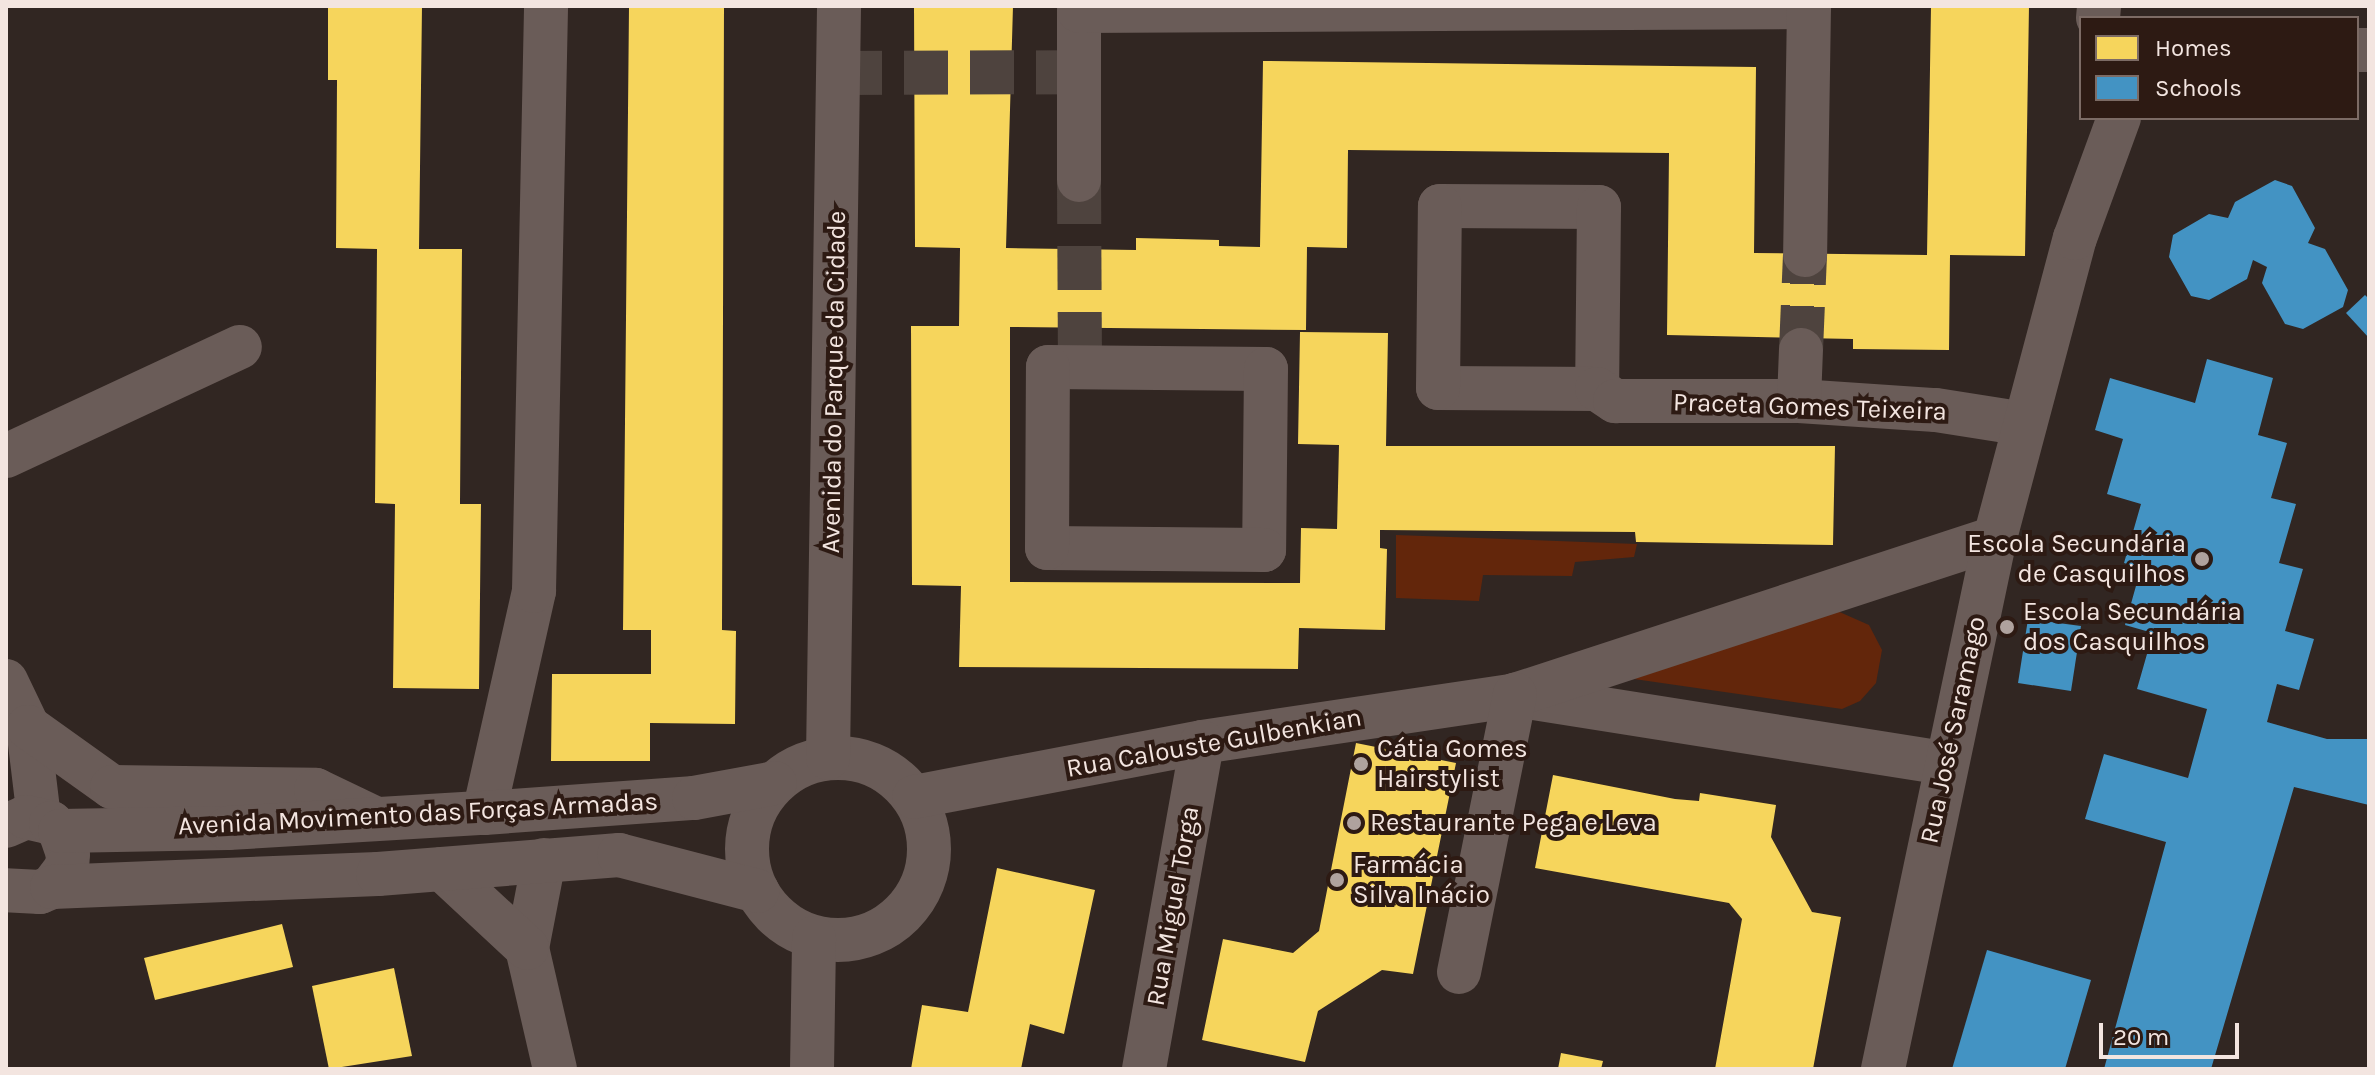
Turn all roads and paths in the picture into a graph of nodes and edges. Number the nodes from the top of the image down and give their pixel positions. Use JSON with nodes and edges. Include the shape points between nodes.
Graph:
{"nodes":[{"id":1,"x":546,"y":6,"type":"edge"},
{"id":2,"x":839,"y":6,"type":"edge"},
{"id":3,"x":2119,"y":120,"type":"edge"},
{"id":4,"x":1079,"y":180,"type":"tunnel mouth"},
{"id":5,"x":1805,"y":255,"type":"tunnel mouth"},
{"id":6,"x":240,"y":347,"type":"dead end"},
{"id":7,"x":1801,"y":350,"type":"tunnel mouth"},
{"id":8,"x":1597,"y":389,"type":"junction"},
{"id":9,"x":1799,"y":401,"type":"junction"},
{"id":10,"x":2025,"y":424,"type":"junction"},
{"id":11,"x":6,"y":456,"type":"edge"},
{"id":12,"x":1995,"y":538,"type":"junction"},
{"id":13,"x":1047,"y":548,"type":"joint"},
{"id":14,"x":6,"y":681,"type":"edge"},
{"id":15,"x":1515,"y":695,"type":"junction"},
{"id":16,"x":28,"y":727,"type":"junction"},
{"id":17,"x":1202,"y":742,"type":"junction"},
{"id":18,"x":828,"y":758,"type":"junction"},
{"id":19,"x":1945,"y":763,"type":"junction"},
{"id":20,"x":775,"y":783,"type":"junction"},
{"id":21,"x":112,"y":787,"type":"junction"},
{"id":22,"x":914,"y":797,"type":"junction"},
{"id":23,"x":484,"y":813,"type":"junction"},
{"id":24,"x":377,"y":819,"type":"junction"},
{"id":25,"x":39,"y":824,"type":"edge"},
{"id":26,"x":544,"y":860,"type":"junction"},
{"id":27,"x":442,"y":869,"type":"junction"},
{"id":28,"x":20,"y":888,"type":"edge"},
{"id":29,"x":757,"y":891,"type":"junction"},
{"id":30,"x":814,"y":938,"type":"junction"},
{"id":31,"x":527,"y":948,"type":"junction"},
{"id":32,"x":1459,"y":972,"type":"dead end"},
{"id":33,"x":555,"y":1069,"type":"edge"},
{"id":34,"x":812,"y":1069,"type":"edge"},
{"id":35,"x":1144,"y":1069,"type":"edge"},
{"id":36,"x":1883,"y":1069,"type":"edge"}],
"edges":[{"from":1,"to":23,"type":"street","via":[[534,591]]},
{"from":2,"to":18,"type":"street","name":"Avenida do Parque da Cidade"},
{"from":3,"to":10,"type":"street","name":"Rua José Saramago","via":[[2075,238]]},
{"from":4,"to":5,"type":"street","via":[[1079,11],[1809,7]]},
{"from":6,"to":11,"type":"street"},
{"from":7,"to":9,"type":"street"},
{"from":8,"to":8,"type":"street","name":"Praceta Gomes Teixeira","via":[[1599,207],[1440,206],[1438,388]]},
{"from":8,"to":9,"type":"street","name":"Praceta Gomes Teixeira","via":[[1615,401]]},
{"from":9,"to":10,"type":"street","name":"Praceta Gomes Teixeira","via":[[1936,410]]},
{"from":10,"to":12,"type":"street","name":"Rua José Saramago"},
{"from":12,"to":15,"type":"street","name":"Rua Calouste Gulbenkian"},
{"from":12,"to":19,"type":"street","name":"Rua José Saramago"},
{"from":13,"to":13,"type":"street","via":[[1264,550],[1266,369],[1048,367]]},
{"from":14,"to":16,"type":"street"},
{"from":15,"to":17,"type":"street","name":"Rua Calouste Gulbenkian"},
{"from":15,"to":19,"type":"street","name":"Rua Calouste Gulbenkian"},
{"from":15,"to":32,"type":"street"},
{"from":16,"to":21,"type":"street"},
{"from":16,"to":25,"type":"street"},
{"from":17,"to":22,"type":"street","name":"Rua Calouste Gulbenkian"},
{"from":17,"to":35,"type":"street","name":"Rua Miguel Torga"},
{"from":18,"to":20,"type":"street","via":[[816,759]]},
{"from":18,"to":22,"type":"street","via":[[847,757],[892,774]]},
{"from":19,"to":36,"type":"street","name":"Rua José Saramago"},
{"from":20,"to":23,"type":"street","name":"Avenida Movimento das Forças Armadas","via":[[694,798]]},
{"from":20,"to":29,"type":"street","via":[[758,803],[746,838]]},
{"from":21,"to":24,"type":"street","via":[[316,790]]},
{"from":21,"to":25,"type":"street"},
{"from":22,"to":30,"type":"street","via":[[930,842],[927,874],[906,911],[881,931],[846,941]]},
{"from":23,"to":24,"type":"street","name":"Avenida Movimento das Forças Armadas"},
{"from":24,"to":25,"type":"street","name":"Avenida Movimento das Forças Armadas"},
{"from":25,"to":28,"type":"street","name":"Avenida Movimento das Forças Armadas","via":[[67,867]]},
{"from":26,"to":27,"type":"street","name":"Avenida Movimento das Forças Armadas"},
{"from":26,"to":29,"type":"street","name":"Avenida Movimento das Forças Armadas","via":[[619,855]]},
{"from":26,"to":31,"type":"street"},
{"from":27,"to":28,"type":"street","name":"Avenida Movimento das Forças Armadas"},
{"from":27,"to":31,"type":"street"},
{"from":29,"to":30,"type":"street","via":[[784,924]]},
{"from":30,"to":34,"type":"street"},
{"from":31,"to":33,"type":"street"}]}
